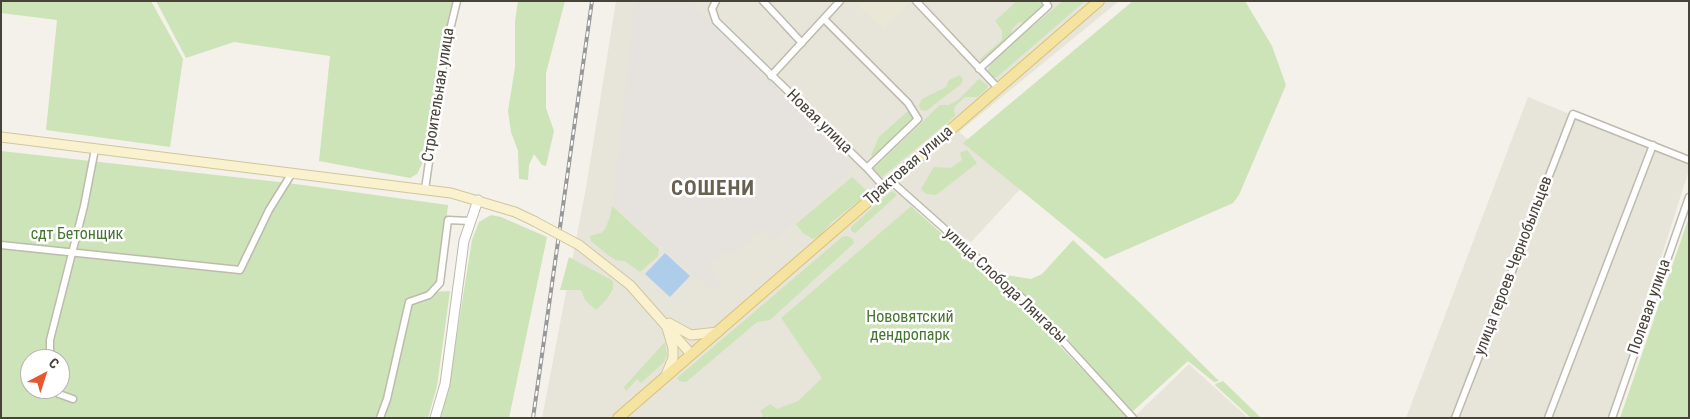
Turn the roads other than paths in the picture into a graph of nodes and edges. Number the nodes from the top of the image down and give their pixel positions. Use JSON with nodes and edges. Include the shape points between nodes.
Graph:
{"nodes":[{"id":1,"x":457,"y":1,"type":"edge"},
{"id":2,"x":716,"y":1,"type":"edge"},
{"id":3,"x":763,"y":1,"type":"edge"},
{"id":4,"x":840,"y":1,"type":"edge"},
{"id":5,"x":916,"y":1,"type":"edge"},
{"id":6,"x":1046,"y":1,"type":"edge"},
{"id":7,"x":1099,"y":1,"type":"edge"},
{"id":8,"x":824,"y":19,"type":"junction"},
{"id":9,"x":802,"y":44,"type":"junction"},
{"id":10,"x":979,"y":69,"type":"junction"},
{"id":11,"x":771,"y":76,"type":"junction"},
{"id":12,"x":998,"y":88,"type":"junction"},
{"id":13,"x":1,"y":137,"type":"edge"},
{"id":14,"x":1653,"y":146,"type":"junction"},
{"id":15,"x":96,"y":149,"type":"junction"},
{"id":16,"x":1689,"y":160,"type":"edge"},
{"id":17,"x":867,"y":168,"type":"junction"},
{"id":18,"x":292,"y":173,"type":"junction"},
{"id":19,"x":888,"y":185,"type":"junction"},
{"id":20,"x":425,"y":189,"type":"junction"},
{"id":21,"x":1689,"y":197,"type":"edge"},
{"id":22,"x":478,"y":200,"type":"junction"},
{"id":23,"x":470,"y":221,"type":"junction"},
{"id":24,"x":1,"y":245,"type":"edge"},
{"id":25,"x":73,"y":252,"type":"junction"},
{"id":26,"x":661,"y":317,"type":"junction"},
{"id":27,"x":718,"y":332,"type":"junction"},
{"id":28,"x":50,"y":349,"type":"edge"},
{"id":29,"x":691,"y":354,"type":"junction"},
{"id":30,"x":666,"y":375,"type":"junction"},
{"id":31,"x":70,"y":398,"type":"edge"},
{"id":32,"x":73,"y":399,"type":"dead end"},
{"id":33,"x":380,"y":418,"type":"edge"},
{"id":34,"x":435,"y":418,"type":"edge"},
{"id":35,"x":618,"y":418,"type":"edge"},
{"id":36,"x":1133,"y":418,"type":"edge"},
{"id":37,"x":1455,"y":418,"type":"edge"},
{"id":38,"x":1548,"y":418,"type":"edge"},
{"id":39,"x":1612,"y":418,"type":"edge"}],
"edges":[{"from":1,"to":20,"type":"street","name":"Строительная улица","via":[[446,46]]},
{"from":2,"to":11,"type":"street","name":"Новая улица","via":[[712,9],[716,21]]},
{"from":3,"to":9,"type":"street"},
{"from":4,"to":8,"type":"street"},
{"from":5,"to":10,"type":"street"},
{"from":6,"to":10,"type":"street","via":[[1048,6]]},
{"from":7,"to":12,"type":"main road","name":"Трактовая улица"},
{"from":8,"to":9,"type":"street"},
{"from":8,"to":17,"type":"street","via":[[908,103],[918,119]]},
{"from":9,"to":11,"type":"street"},
{"from":10,"to":12,"type":"street"},
{"from":11,"to":17,"type":"street","name":"Новая улица"},
{"from":12,"to":19,"type":"main road","name":"Трактовая улица"},
{"from":13,"to":15,"type":"main road"},
{"from":14,"to":16,"type":"street"},
{"from":14,"to":37,"type":"street","name":"улица героев Чернобыльцев","via":[[1573,114]]},
{"from":14,"to":38,"type":"street"},
{"from":15,"to":18,"type":"main road"},
{"from":15,"to":25,"type":"street"},
{"from":17,"to":19,"type":"street","name":"Новая улица"},
{"from":18,"to":20,"type":"main road"},
{"from":18,"to":25,"type":"street","via":[[269,210],[240,270]]},
{"from":19,"to":27,"type":"main road","name":"Трактовая улица"},
{"from":19,"to":36,"type":"street","name":"улица Слобода Лянгасы","via":[[1029,304]]},
{"from":20,"to":22,"type":"main road"},
{"from":21,"to":39,"type":"street","name":"Полевая улица"},
{"from":22,"to":23,"type":"street"},
{"from":22,"to":26,"type":"main road","bridge":true,"via":[[515,212],[579,245],[630,285]]},
{"from":23,"to":33,"type":"street","via":[[448,220],[440,283],[429,295],[409,302],[392,382]]},
{"from":23,"to":34,"type":"street","via":[[444,384]]},
{"from":24,"to":25,"type":"street"},
{"from":25,"to":28,"type":"street"},
{"from":26,"to":27,"type":"main road","via":[[691,335]]},
{"from":26,"to":29,"type":"main road"},
{"from":26,"to":30,"type":"main road","via":[[673,348],[673,358]]},
{"from":27,"to":29,"type":"main road","name":"Трактовая улица"},
{"from":29,"to":30,"type":"main road"},
{"from":30,"to":35,"type":"main road"},
{"from":31,"to":32,"type":"street"}]}
